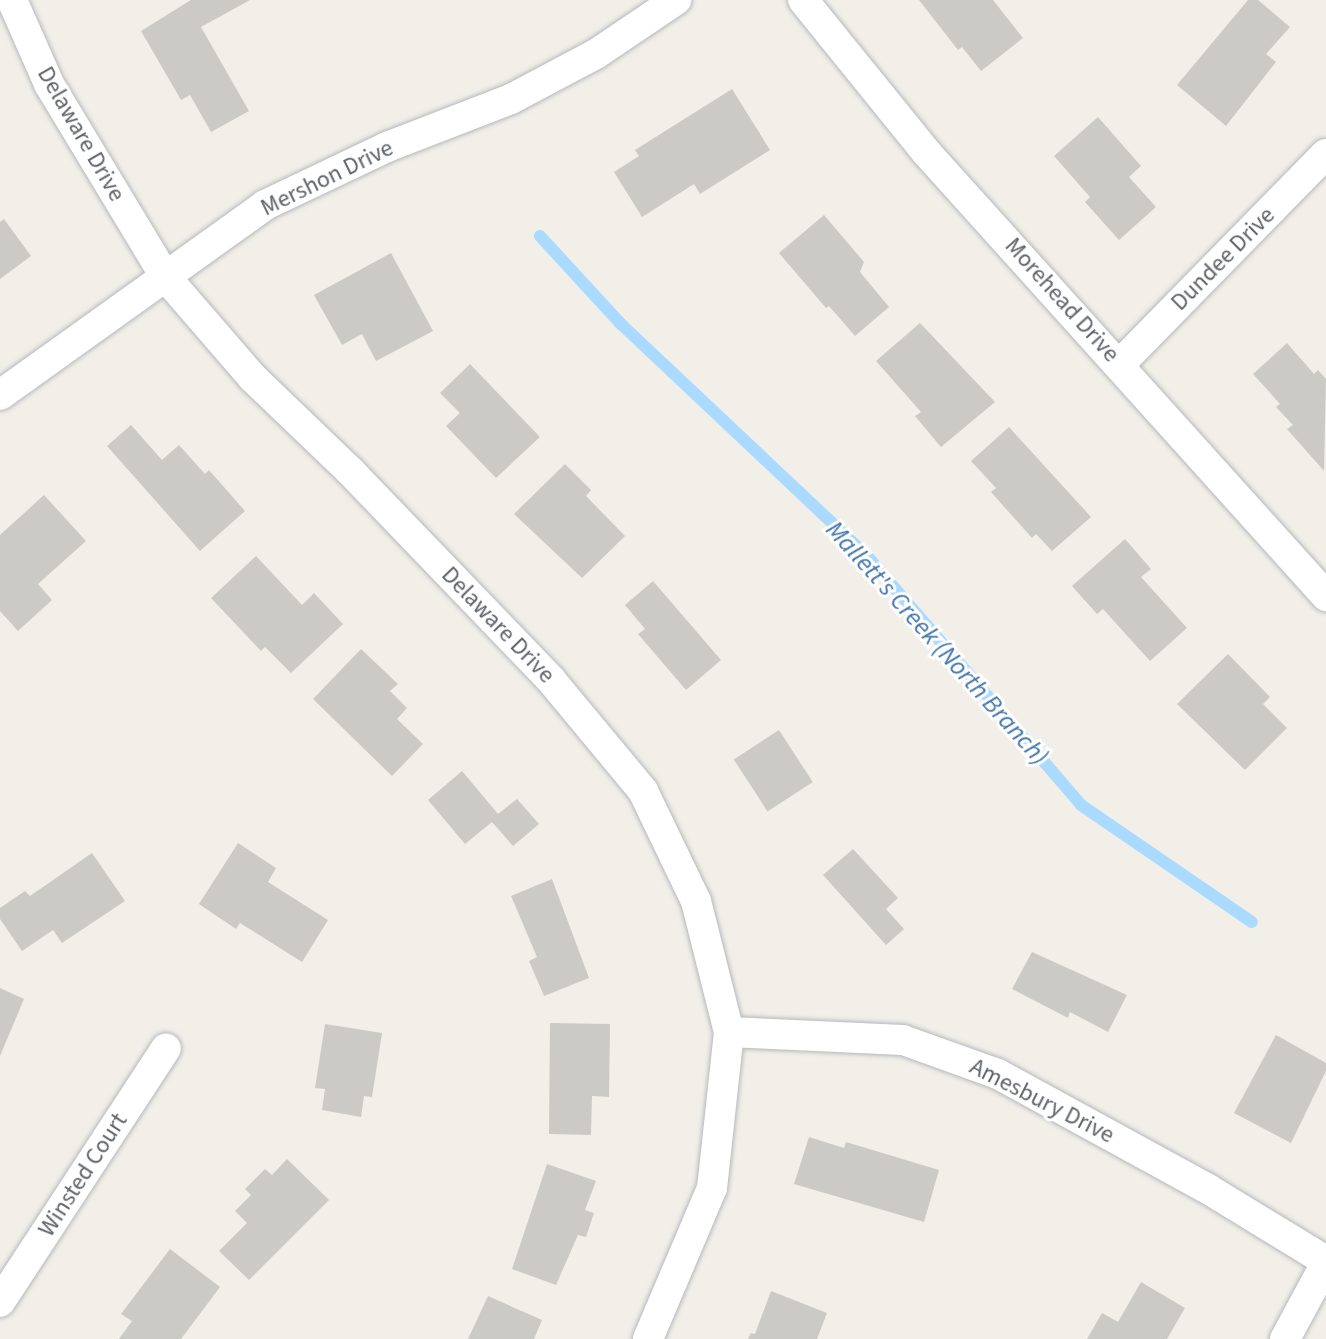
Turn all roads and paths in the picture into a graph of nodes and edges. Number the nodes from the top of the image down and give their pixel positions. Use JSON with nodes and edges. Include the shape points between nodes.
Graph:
{"nodes":[{"id":1,"x":12,"y":0,"type":"edge"},
{"id":2,"x":676,"y":0,"type":"edge"},
{"id":3,"x":803,"y":0,"type":"edge"},
{"id":4,"x":1326,"y":154,"type":"edge"},
{"id":5,"x":164,"y":275,"type":"junction"},
{"id":6,"x":1120,"y":364,"type":"junction"},
{"id":7,"x":0,"y":395,"type":"edge"},
{"id":8,"x":1326,"y":596,"type":"edge"},
{"id":9,"x":729,"y":1032,"type":"junction"},
{"id":10,"x":166,"y":1048,"type":"dead end"},
{"id":11,"x":1326,"y":1262,"type":"edge"},
{"id":12,"x":0,"y":1302,"type":"edge"},
{"id":13,"x":648,"y":1339,"type":"edge"},
{"id":14,"x":1285,"y":1339,"type":"edge"}],
"edges":[{"from":1,"to":5,"type":"street","name":"Delaware Drive","via":[[49,84]]},
{"from":2,"to":5,"type":"street","name":"Mershon Drive","via":[[596,54],[511,99],[387,147],[265,205]]},
{"from":3,"to":6,"type":"street","name":"Morehead Drive","via":[[926,152]]},
{"from":4,"to":6,"type":"street","name":"Dundee Drive"},
{"from":5,"to":7,"type":"street","name":"Mershon Drive"},
{"from":5,"to":9,"type":"street","name":"Delaware Drive","via":[[252,377],[551,680],[643,791],[696,901]]},
{"from":6,"to":8,"type":"street","name":"Morehead Drive"},
{"from":9,"to":11,"type":"street","name":"Amesbury Drive","via":[[903,1040],[998,1074],[1208,1189]]},
{"from":9,"to":13,"type":"street","name":"Delaware Drive","via":[[712,1188]]},
{"from":10,"to":12,"type":"street","name":"Winsted Court"},
{"from":11,"to":14,"type":"street"}]}
